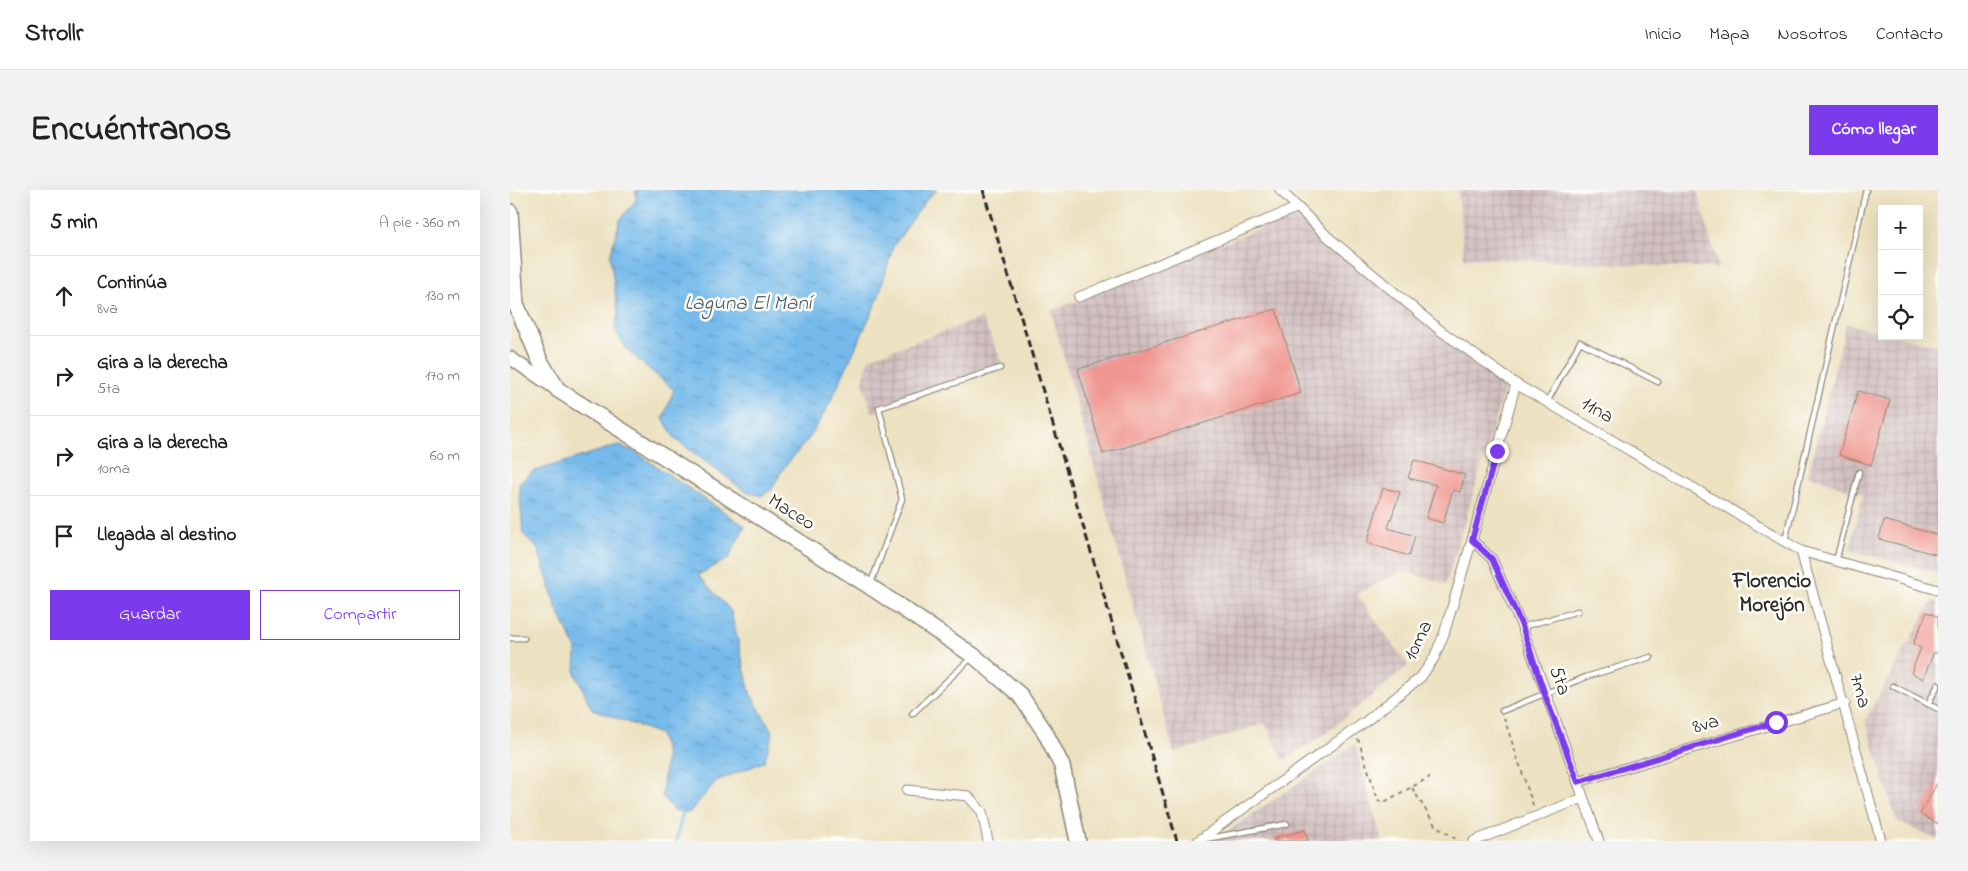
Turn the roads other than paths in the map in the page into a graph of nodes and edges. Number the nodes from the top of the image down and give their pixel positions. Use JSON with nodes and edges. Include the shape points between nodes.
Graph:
{"nodes":[{"id":1,"x":1280,"y":190,"type":"edge"},
{"id":2,"x":1866,"y":190,"type":"edge"},
{"id":3,"x":1296,"y":208,"type":"junction"},
{"id":4,"x":510,"y":212,"type":"edge"},
{"id":5,"x":1078,"y":297,"type":"dead end"},
{"id":6,"x":510,"y":358,"type":"edge"},
{"id":7,"x":1000,"y":368,"type":"dead end"},
{"id":8,"x":1658,"y":382,"type":"dead end"},
{"id":9,"x":1516,"y":384,"type":"junction"},
{"id":10,"x":558,"y":390,"type":"junction"},
{"id":11,"x":1547,"y":402,"type":"junction"},
{"id":12,"x":1858,"y":472,"type":"dead end"},
{"id":13,"x":1472,"y":540,"type":"junction"},
{"id":14,"x":1785,"y":541,"type":"junction"},
{"id":15,"x":1801,"y":551,"type":"junction"},
{"id":16,"x":1836,"y":562,"type":"junction"},
{"id":17,"x":869,"y":586,"type":"junction"},
{"id":18,"x":1938,"y":590,"type":"edge"},
{"id":19,"x":1578,"y":612,"type":"dead end"},
{"id":20,"x":1522,"y":626,"type":"junction"},
{"id":21,"x":510,"y":638,"type":"edge"},
{"id":22,"x":524,"y":638,"type":"dead end"},
{"id":23,"x":974,"y":656,"type":"junction"},
{"id":24,"x":1650,"y":657,"type":"dead end"},
{"id":25,"x":1938,"y":685,"type":"edge"},
{"id":26,"x":1894,"y":686,"type":"dead end"},
{"id":27,"x":1545,"y":695,"type":"junction"},
{"id":28,"x":1845,"y":703,"type":"junction"},
{"id":29,"x":1928,"y":704,"type":"junction"},
{"id":30,"x":1938,"y":709,"type":"edge"},
{"id":31,"x":1502,"y":711,"type":"road end"},
{"id":32,"x":912,"y":714,"type":"dead end"},
{"id":33,"x":1578,"y":782,"type":"junction"},
{"id":34,"x":907,"y":790,"type":"dead end"},
{"id":35,"x":1583,"y":798,"type":"junction"},
{"id":36,"x":1287,"y":824,"type":"dead end"},
{"id":37,"x":988,"y":841,"type":"edge"},
{"id":38,"x":1078,"y":841,"type":"edge"},
{"id":39,"x":1198,"y":841,"type":"edge"},
{"id":40,"x":1474,"y":841,"type":"edge"},
{"id":41,"x":1599,"y":841,"type":"edge"},
{"id":42,"x":1881,"y":841,"type":"edge"}],
"edges":[{"from":1,"to":3,"type":"street","name":"11na"},
{"from":2,"to":14,"type":"lane"},
{"from":3,"to":5,"type":"street"},
{"from":3,"to":9,"type":"street","name":"11na","via":[[1441,330]]},
{"from":4,"to":10,"type":"main road","name":"Maceo","via":[[516,304],[540,361]]},
{"from":6,"to":10,"type":"main road"},
{"from":7,"to":17,"type":"lane","via":[[879,408],[902,499]]},
{"from":8,"to":11,"type":"lane","via":[[1580,342]]},
{"from":9,"to":11,"type":"street","name":"11na"},
{"from":9,"to":13,"type":"street","name":"10ma"},
{"from":10,"to":17,"type":"main road","name":"Maceo"},
{"from":11,"to":14,"type":"street","name":"11na"},
{"from":12,"to":16,"type":"lane"},
{"from":13,"to":20,"type":"street","name":"5ta","via":[[1492,559]]},
{"from":13,"to":39,"type":"street","name":"10ma","via":[[1444,634],[1434,658],[1420,677],[1355,729]]},
{"from":14,"to":15,"type":"street","name":"11na"},
{"from":15,"to":16,"type":"street","name":"11na"},
{"from":15,"to":28,"type":"street","name":"7ma"},
{"from":16,"to":18,"type":"street","name":"11na"},
{"from":17,"to":23,"type":"main road","name":"Maceo"},
{"from":19,"to":20,"type":"lane"},
{"from":20,"to":27,"type":"street","name":"5ta"},
{"from":21,"to":22,"type":"lane"},
{"from":23,"to":32,"type":"lane"},
{"from":23,"to":38,"type":"main road","name":"Maceo","via":[[1020,694],[1045,732],[1062,766]]},
{"from":24,"to":27,"type":"lane","via":[[1586,677]]},
{"from":25,"to":29,"type":"lane"},
{"from":26,"to":29,"type":"lane"},
{"from":27,"to":31,"type":"lane"},
{"from":27,"to":33,"type":"street","name":"5ta"},
{"from":28,"to":33,"type":"street","name":"8va"},
{"from":28,"to":42,"type":"street","name":"7ma"},
{"from":29,"to":30,"type":"lane"},
{"from":33,"to":35,"type":"street","name":"5ta"},
{"from":34,"to":37,"type":"street","via":[[968,796],[982,812]]},
{"from":35,"to":40,"type":"street"},
{"from":35,"to":41,"type":"street","name":"5ta"},
{"from":36,"to":39,"type":"lane"}]}
